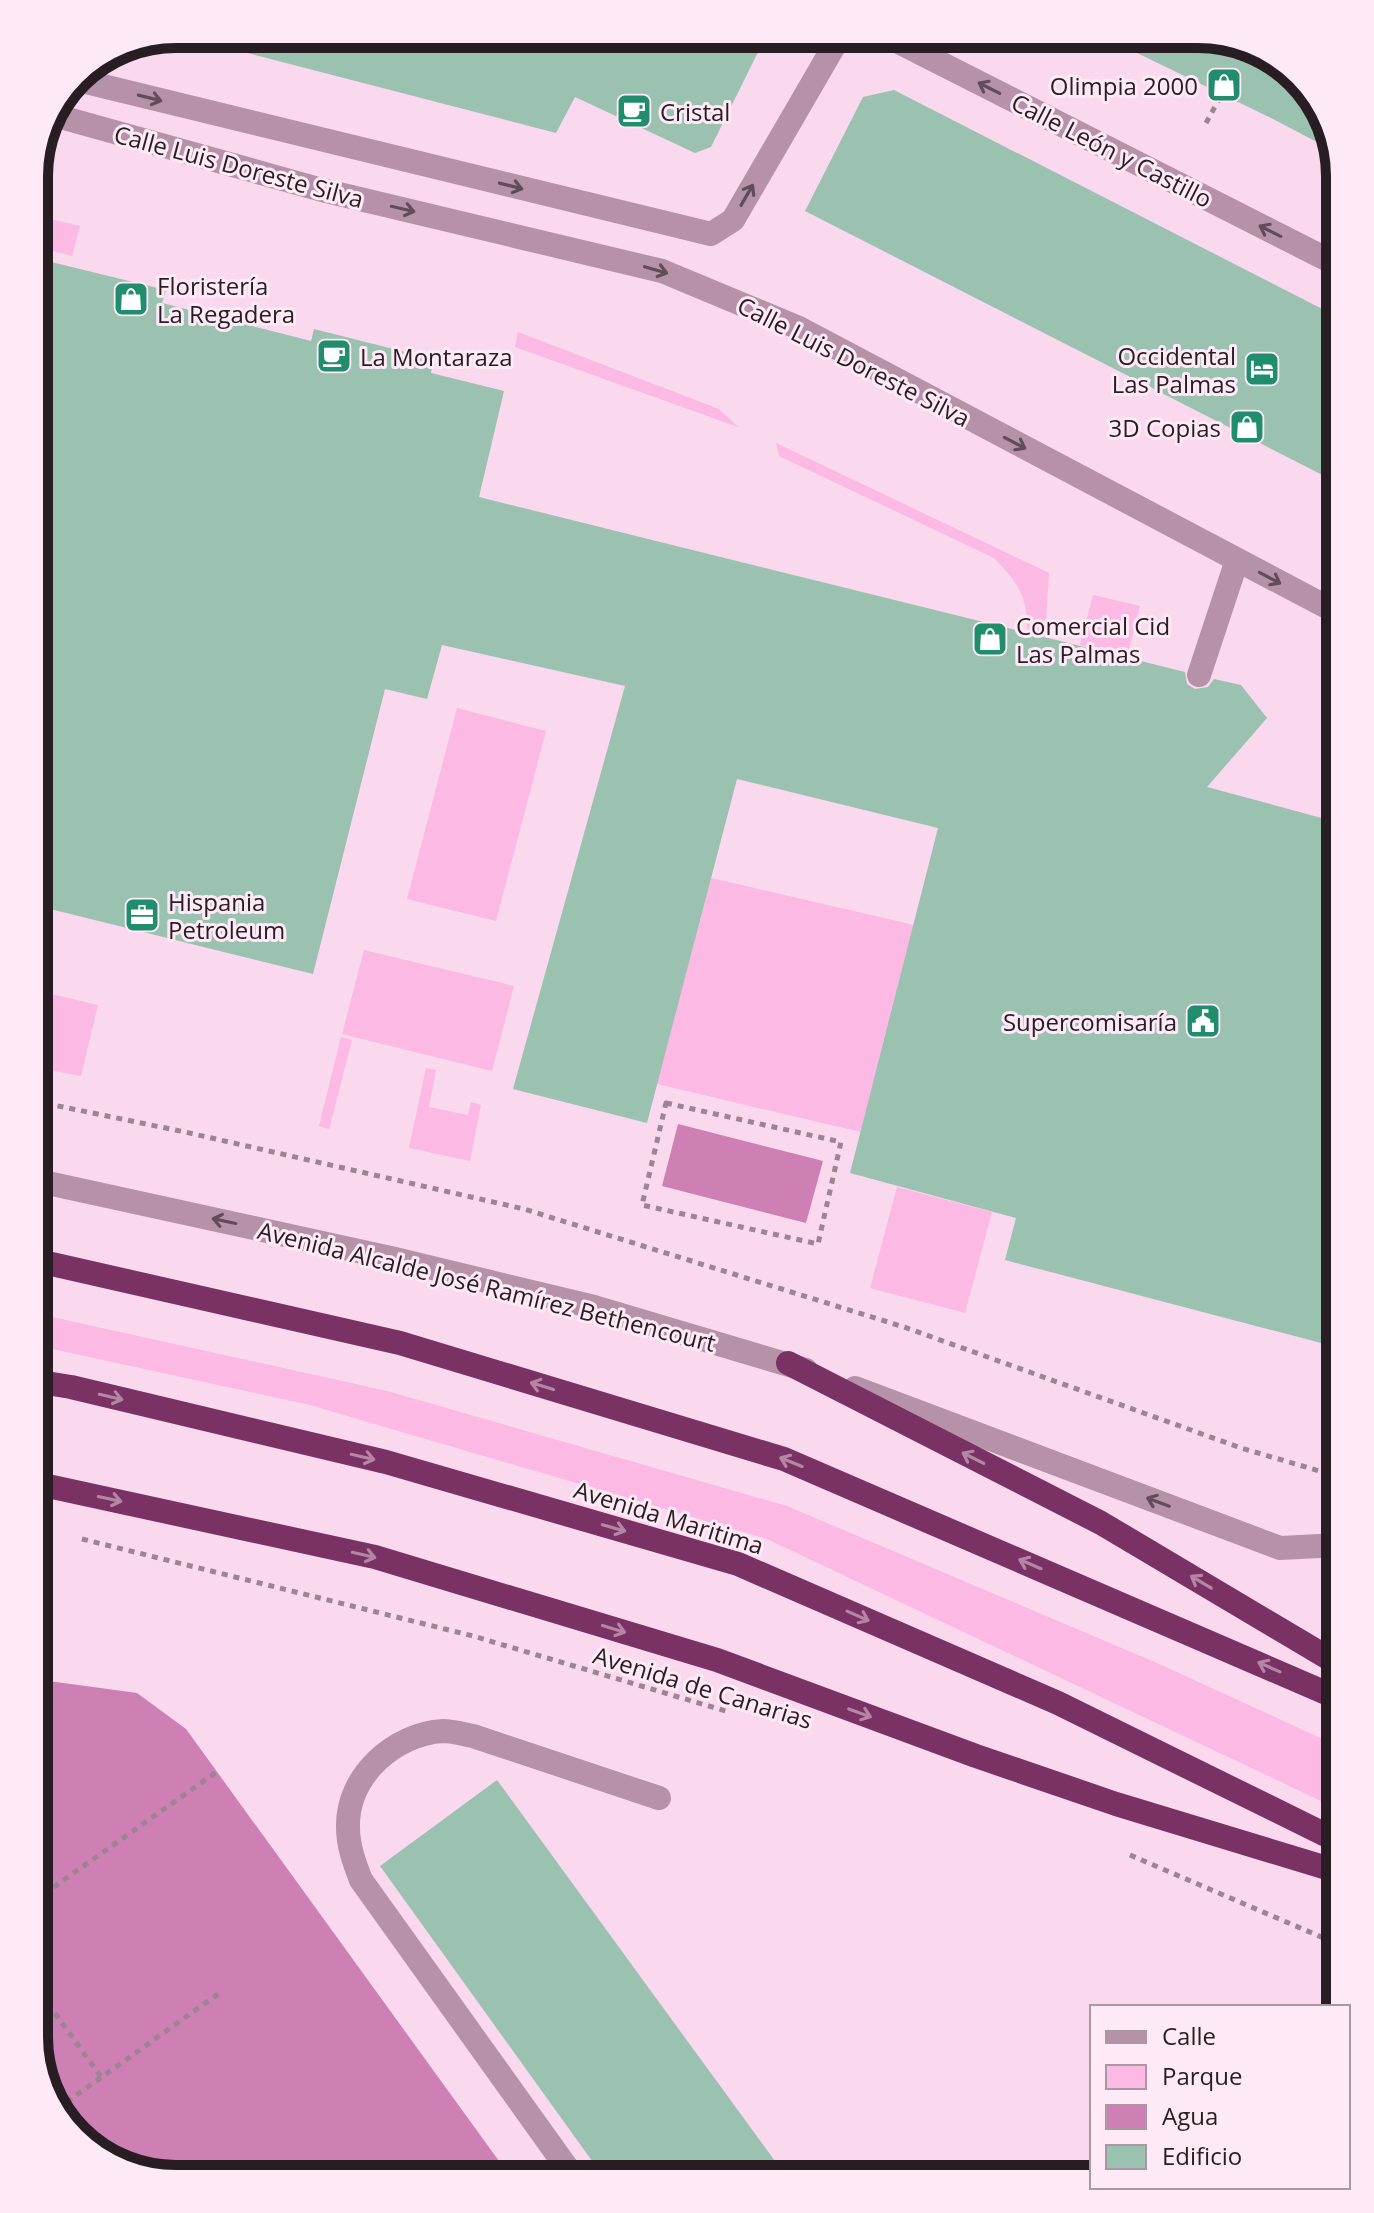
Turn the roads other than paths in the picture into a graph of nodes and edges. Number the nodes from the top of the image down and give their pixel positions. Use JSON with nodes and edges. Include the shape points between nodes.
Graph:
{"nodes":[{"id":1,"x":833,"y":48,"type":"edge"},
{"id":2,"x":911,"y":48,"type":"edge"},
{"id":3,"x":89,"y":83,"type":"edge"},
{"id":4,"x":62,"y":117,"type":"edge"},
{"id":5,"x":1326,"y":259,"type":"edge"},
{"id":6,"x":1237,"y":560,"type":"junction"},
{"id":7,"x":1326,"y":607,"type":"edge"},
{"id":8,"x":1199,"y":675,"type":"dead end"},
{"id":9,"x":48,"y":1183,"type":"edge"},
{"id":10,"x":48,"y":1263,"type":"edge"},
{"id":11,"x":788,"y":1363,"type":"junction"},
{"id":12,"x":48,"y":1383,"type":"edge"},
{"id":13,"x":48,"y":1486,"type":"edge"},
{"id":14,"x":1326,"y":1546,"type":"edge"},
{"id":15,"x":1326,"y":1657,"type":"edge"},
{"id":16,"x":1326,"y":1693,"type":"edge"},
{"id":17,"x":659,"y":1798,"type":"dead end"},
{"id":18,"x":1326,"y":1835,"type":"edge"},
{"id":19,"x":1326,"y":1868,"type":"edge"},
{"id":20,"x":565,"y":2165,"type":"edge"}],
"edges":[{"from":3,"to":1,"type":"street","name":"Calle Luis Doreste Silva","one_way":true,"via":[[711,234],[733,220]]},
{"from":5,"to":2,"type":"street","name":"Calle León y Castillo","one_way":true},
{"from":4,"to":6,"type":"street","name":"Calle Luis Doreste Silva","one_way":true,"via":[[322,190],[662,271],[799,328]]},
{"from":6,"to":7,"type":"street","name":"Calle Luis Doreste Silva","one_way":true},
{"from":6,"to":8,"type":"street"},
{"from":11,"to":9,"type":"street","name":"Avenida Alcalde José Ramírez Bethencourt","one_way":true,"via":[[579,1303]]},
{"from":16,"to":10,"type":"highway","one_way":true,"via":[[784,1459],[400,1343]]},
{"from":14,"to":11,"type":"street","name":"Avenida Alcalde José Ramírez Bethencourt","one_way":true,"via":[[1280,1548]]},
{"from":15,"to":11,"type":"highway","one_way":true,"via":[[1101,1523]]},
{"from":12,"to":18,"type":"highway","name":"Avenida Maritima","one_way":true,"via":[[386,1462],[738,1564],[1058,1703]]},
{"from":13,"to":19,"type":"highway","one_way":true,"via":[[375,1557],[717,1660],[1116,1804]]},
{"from":17,"to":20,"type":"street","via":[[444,1731],[388,1750],[353,1795],[347,1824],[350,1853],[361,1880]]}]}
